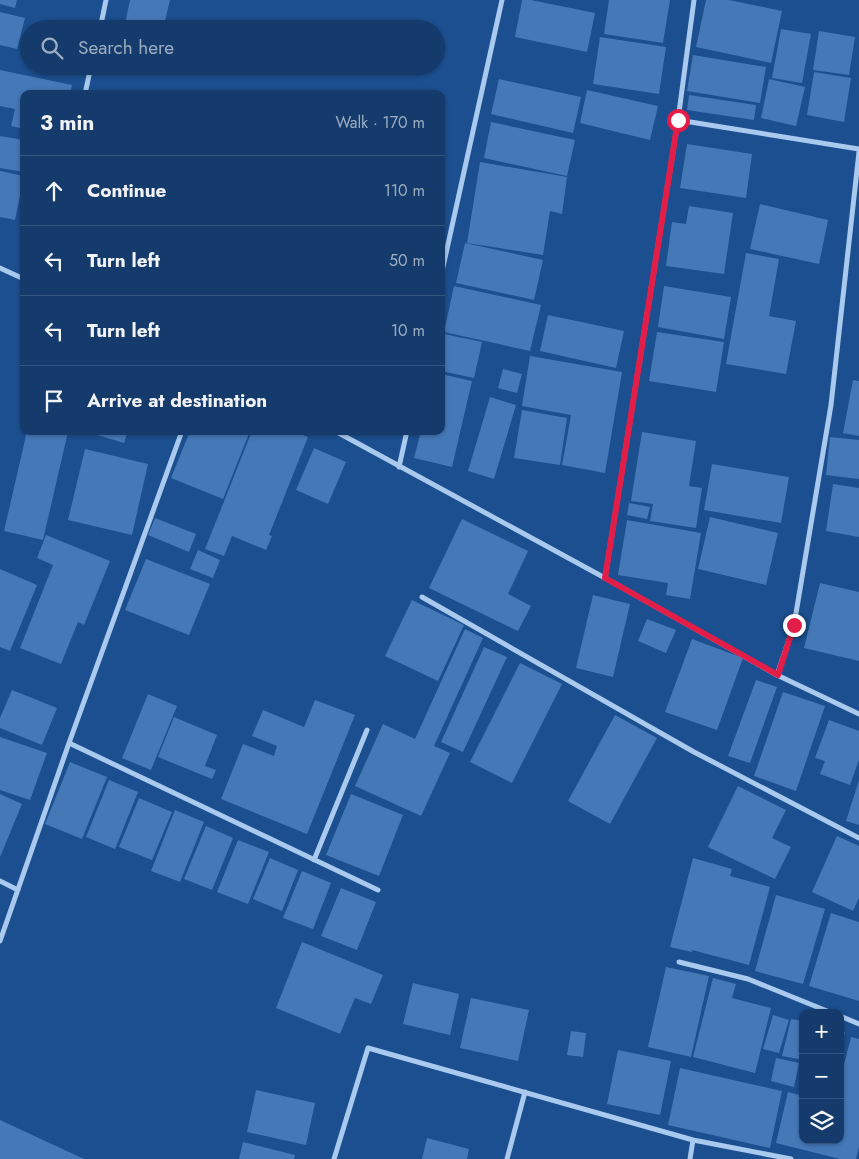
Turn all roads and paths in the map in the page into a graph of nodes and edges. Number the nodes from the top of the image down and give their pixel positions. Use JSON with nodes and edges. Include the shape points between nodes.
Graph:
{"nodes":[{"id":1,"x":106,"y":0,"type":"edge"},
{"id":2,"x":502,"y":0,"type":"edge"},
{"id":3,"x":694,"y":0,"type":"edge"},
{"id":4,"x":102,"y":20,"type":"edge"},
{"id":5,"x":89,"y":75,"type":"edge"},
{"id":6,"x":86,"y":90,"type":"edge"},
{"id":7,"x":678,"y":120,"type":"junction"},
{"id":8,"x":859,"y":151,"type":"edge"},
{"id":9,"x":445,"y":258,"type":"edge"},
{"id":10,"x":0,"y":268,"type":"edge"},
{"id":11,"x":20,"y":277,"type":"edge"},
{"id":12,"x":181,"y":435,"type":"edge"},
{"id":13,"x":342,"y":435,"type":"edge"},
{"id":14,"x":406,"y":435,"type":"edge"},
{"id":15,"x":399,"y":466,"type":"junction"},
{"id":16,"x":605,"y":578,"type":"junction"},
{"id":17,"x":422,"y":597,"type":"dead end"},
{"id":18,"x":778,"y":675,"type":"junction"},
{"id":19,"x":859,"y":714,"type":"edge"},
{"id":20,"x":367,"y":730,"type":"dead end"},
{"id":21,"x":69,"y":743,"type":"junction"},
{"id":22,"x":859,"y":838,"type":"edge"},
{"id":23,"x":314,"y":860,"type":"junction"},
{"id":24,"x":0,"y":881,"type":"edge"},
{"id":25,"x":18,"y":890,"type":"junction"},
{"id":26,"x":378,"y":890,"type":"dead end"},
{"id":27,"x":0,"y":941,"type":"edge"},
{"id":28,"x":679,"y":962,"type":"dead end"},
{"id":29,"x":822,"y":1009,"type":"edge"},
{"id":30,"x":844,"y":1018,"type":"edge"},
{"id":31,"x":859,"y":1024,"type":"edge"},
{"id":32,"x":525,"y":1092,"type":"junction"},
{"id":33,"x":693,"y":1140,"type":"junction"},
{"id":34,"x":334,"y":1159,"type":"edge"},
{"id":35,"x":507,"y":1159,"type":"edge"},
{"id":36,"x":690,"y":1159,"type":"edge"},
{"id":37,"x":791,"y":1159,"type":"edge"}],
"edges":[{"from":1,"to":4,"type":"street"},
{"from":2,"to":9,"type":"street"},
{"from":3,"to":7,"type":"street"},
{"from":5,"to":6,"type":"street"},
{"from":7,"to":8,"type":"street"},
{"from":7,"to":16,"type":"street"},
{"from":8,"to":18,"type":"street","via":[[831,405],[794,625]]},
{"from":10,"to":11,"type":"street"},
{"from":12,"to":21,"type":"street"},
{"from":13,"to":15,"type":"street"},
{"from":14,"to":15,"type":"street"},
{"from":15,"to":16,"type":"street"},
{"from":16,"to":18,"type":"street"},
{"from":17,"to":22,"type":"street","via":[[694,752]]},
{"from":18,"to":19,"type":"street"},
{"from":20,"to":23,"type":"street"},
{"from":21,"to":23,"type":"street"},
{"from":21,"to":25,"type":"street"},
{"from":23,"to":26,"type":"street"},
{"from":24,"to":25,"type":"street"},
{"from":25,"to":27,"type":"street"},
{"from":28,"to":29,"type":"street","via":[[748,979]]},
{"from":30,"to":31,"type":"street"},
{"from":32,"to":33,"type":"street"},
{"from":32,"to":34,"type":"street","via":[[368,1048]]},
{"from":32,"to":35,"type":"street"},
{"from":33,"to":36,"type":"street"},
{"from":33,"to":37,"type":"street"}]}
